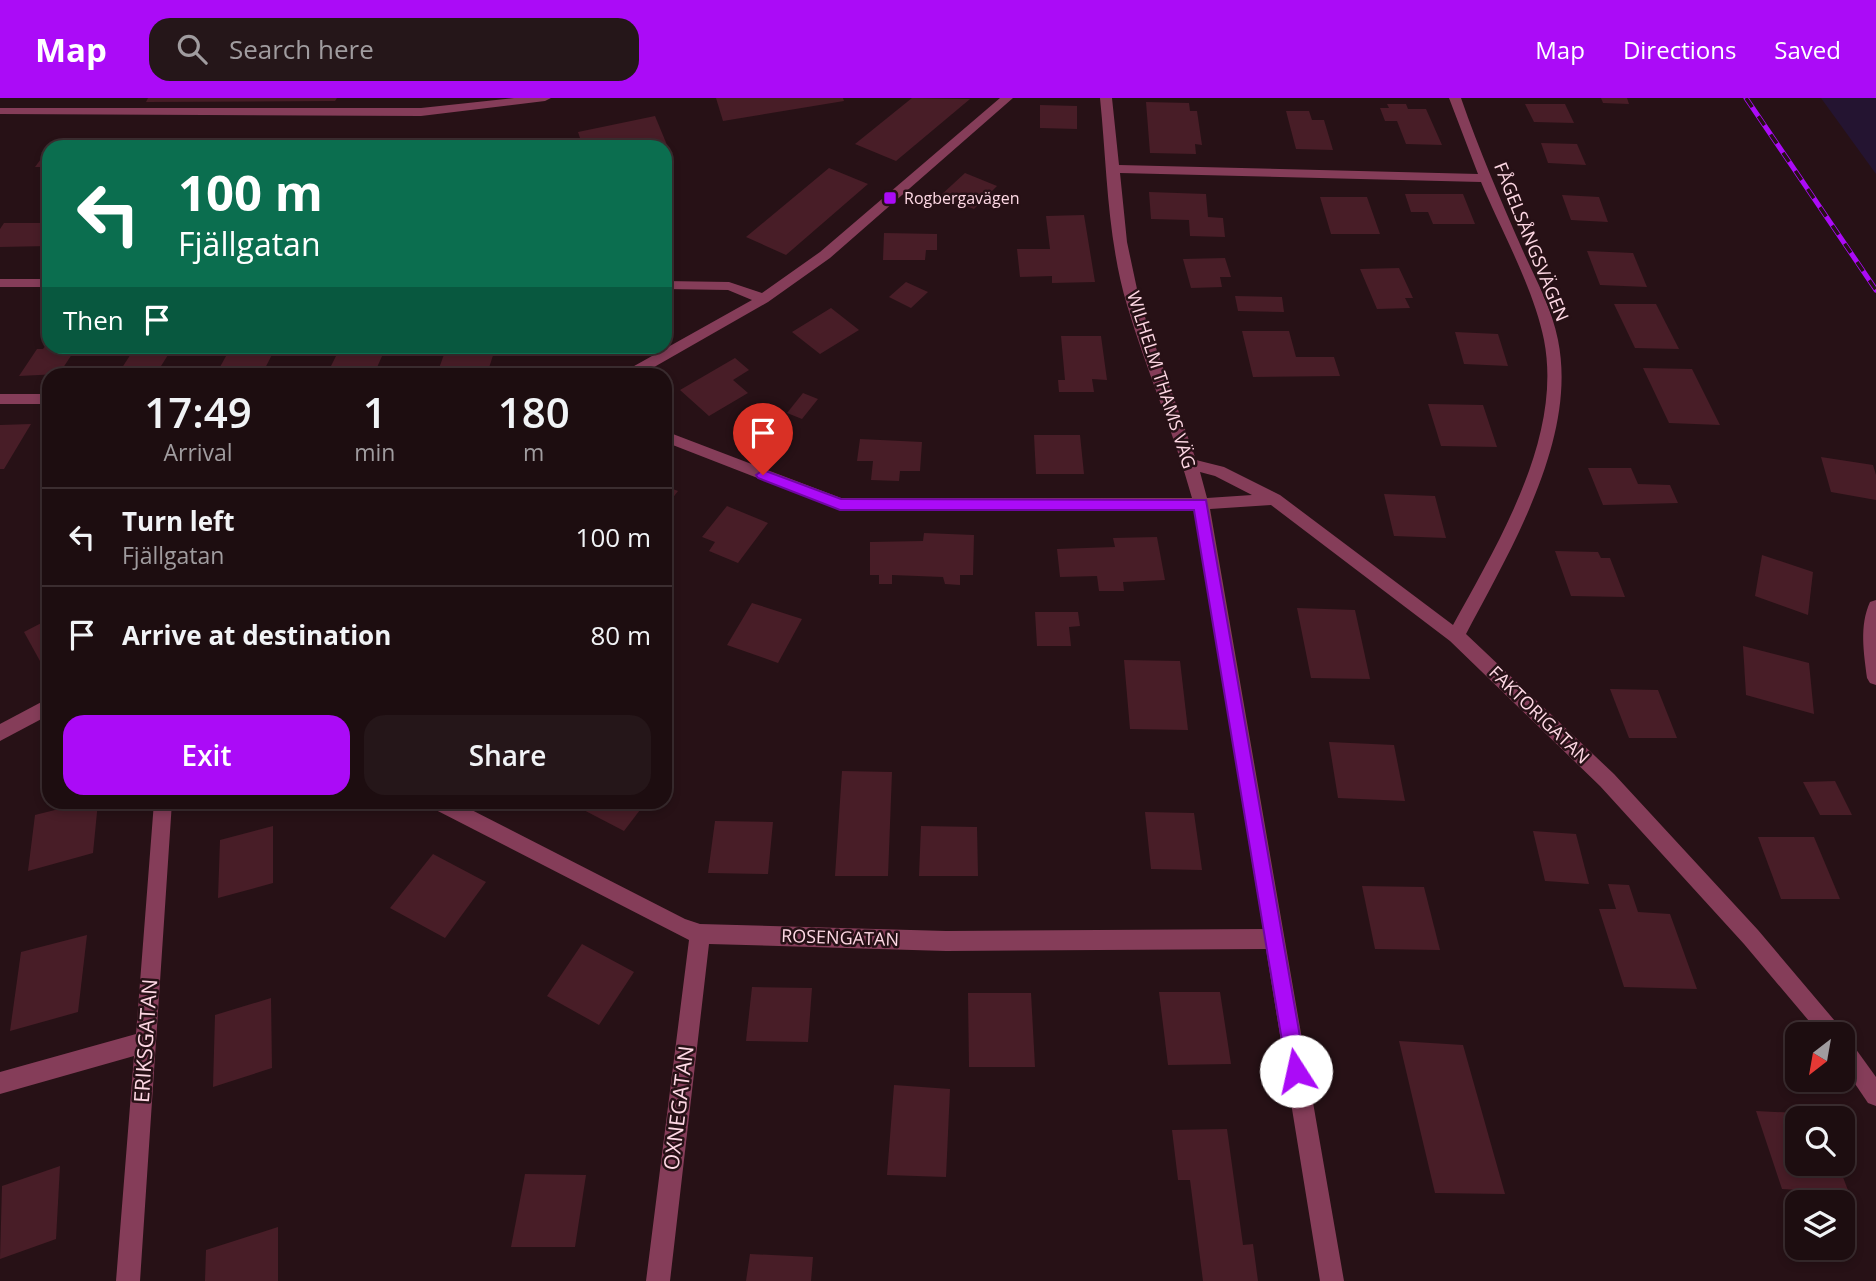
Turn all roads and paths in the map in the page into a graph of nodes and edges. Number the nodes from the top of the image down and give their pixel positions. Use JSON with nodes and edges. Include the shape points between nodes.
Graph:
{"nodes":[{"id":1,"x":82,"y":98,"type":"edge"},
{"id":2,"x":545,"y":98,"type":"edge"},
{"id":3,"x":1007,"y":98,"type":"edge"},
{"id":4,"x":1106,"y":98,"type":"edge"},
{"id":5,"x":1455,"y":98,"type":"edge"},
{"id":6,"x":0,"y":111,"type":"edge"},
{"id":7,"x":67,"y":112,"type":"junction"},
{"id":8,"x":1112,"y":169,"type":"junction"},
{"id":9,"x":1485,"y":178,"type":"junction"},
{"id":10,"x":0,"y":283,"type":"edge"},
{"id":11,"x":42,"y":283,"type":"edge"},
{"id":12,"x":672,"y":285,"type":"edge"},
{"id":13,"x":763,"y":299,"type":"junction"},
{"id":14,"x":672,"y":351,"type":"edge"},
{"id":15,"x":667,"y":354,"type":"edge"},
{"id":16,"x":642,"y":368,"type":"edge"},
{"id":17,"x":0,"y":399,"type":"edge"},
{"id":18,"x":42,"y":399,"type":"edge"},
{"id":19,"x":672,"y":439,"type":"edge"},
{"id":20,"x":1190,"y":464,"type":"junction"},
{"id":21,"x":1274,"y":499,"type":"junction"},
{"id":22,"x":1200,"y":504,"type":"junction"},
{"id":23,"x":1876,"y":607,"type":"edge"},
{"id":24,"x":1456,"y":636,"type":"junction"},
{"id":25,"x":1876,"y":678,"type":"edge"},
{"id":26,"x":42,"y":710,"type":"edge"},
{"id":27,"x":0,"y":733,"type":"edge"},
{"id":28,"x":163,"y":809,"type":"edge"},
{"id":29,"x":452,"y":809,"type":"edge"},
{"id":30,"x":700,"y":934,"type":"junction"},
{"id":31,"x":1274,"y":939,"type":"junction"},
{"id":32,"x":1823,"y":1022,"type":"edge"},
{"id":33,"x":146,"y":1042,"type":"junction"},
{"id":34,"x":1855,"y":1065,"type":"edge"},
{"id":35,"x":0,"y":1083,"type":"edge"},
{"id":36,"x":1876,"y":1095,"type":"edge"},
{"id":37,"x":128,"y":1281,"type":"edge"},
{"id":38,"x":658,"y":1281,"type":"edge"},
{"id":39,"x":1332,"y":1281,"type":"edge"}],
"edges":[{"from":1,"to":7,"type":"street"},
{"from":2,"to":7,"type":"street","via":[[421,112]]},
{"from":3,"to":13,"type":"street","via":[[825,255]]},
{"from":4,"to":8,"type":"street","name":"WILHELM THAMS VÄG"},
{"from":5,"to":9,"type":"street","name":"FÅGELSÅNGSVÄGEN"},
{"from":6,"to":7,"type":"street"},
{"from":8,"to":9,"type":"street"},
{"from":8,"to":20,"type":"street","name":"WILHELM THAMS VÄG","via":[[1133,303]]},
{"from":9,"to":24,"type":"street","name":"FÅGELSÅNGSVÄGEN","via":[[1537,298],[1553,351],[1552,396],[1545,440],[1530,487]]},
{"from":10,"to":11,"type":"street"},
{"from":12,"to":13,"type":"street","via":[[729,286]]},
{"from":13,"to":14,"type":"street"},
{"from":15,"to":16,"type":"street"},
{"from":17,"to":18,"type":"street"},
{"from":19,"to":22,"type":"street","via":[[840,504]]},
{"from":20,"to":21,"type":"street","name":"FAKTORIGATAN","via":[[1219,471]]},
{"from":20,"to":22,"type":"street","name":"WILHELM THAMS VÄG"},
{"from":21,"to":22,"type":"street"},
{"from":21,"to":24,"type":"street","name":"FAKTORIGATAN"},
{"from":22,"to":31,"type":"street","name":"WILHELM THAMS VÄG"},
{"from":23,"to":25,"type":"street","via":[[1871,636]]},
{"from":24,"to":32,"type":"street","name":"FAKTORIGATAN","via":[[1607,780]]},
{"from":26,"to":27,"type":"street"},
{"from":28,"to":33,"type":"street","name":"ERIKSGATAN"},
{"from":29,"to":30,"type":"street","name":"ROSENGATAN"},
{"from":30,"to":31,"type":"street","name":"ROSENGATAN","via":[[946,941]]},
{"from":30,"to":38,"type":"street","name":"OXNEGATAN"},
{"from":31,"to":39,"type":"street","name":"WILHELM THAMS VÄG"},
{"from":33,"to":35,"type":"street"},
{"from":33,"to":37,"type":"street","name":"ERIKSGATAN"},
{"from":34,"to":36,"type":"street"}]}
